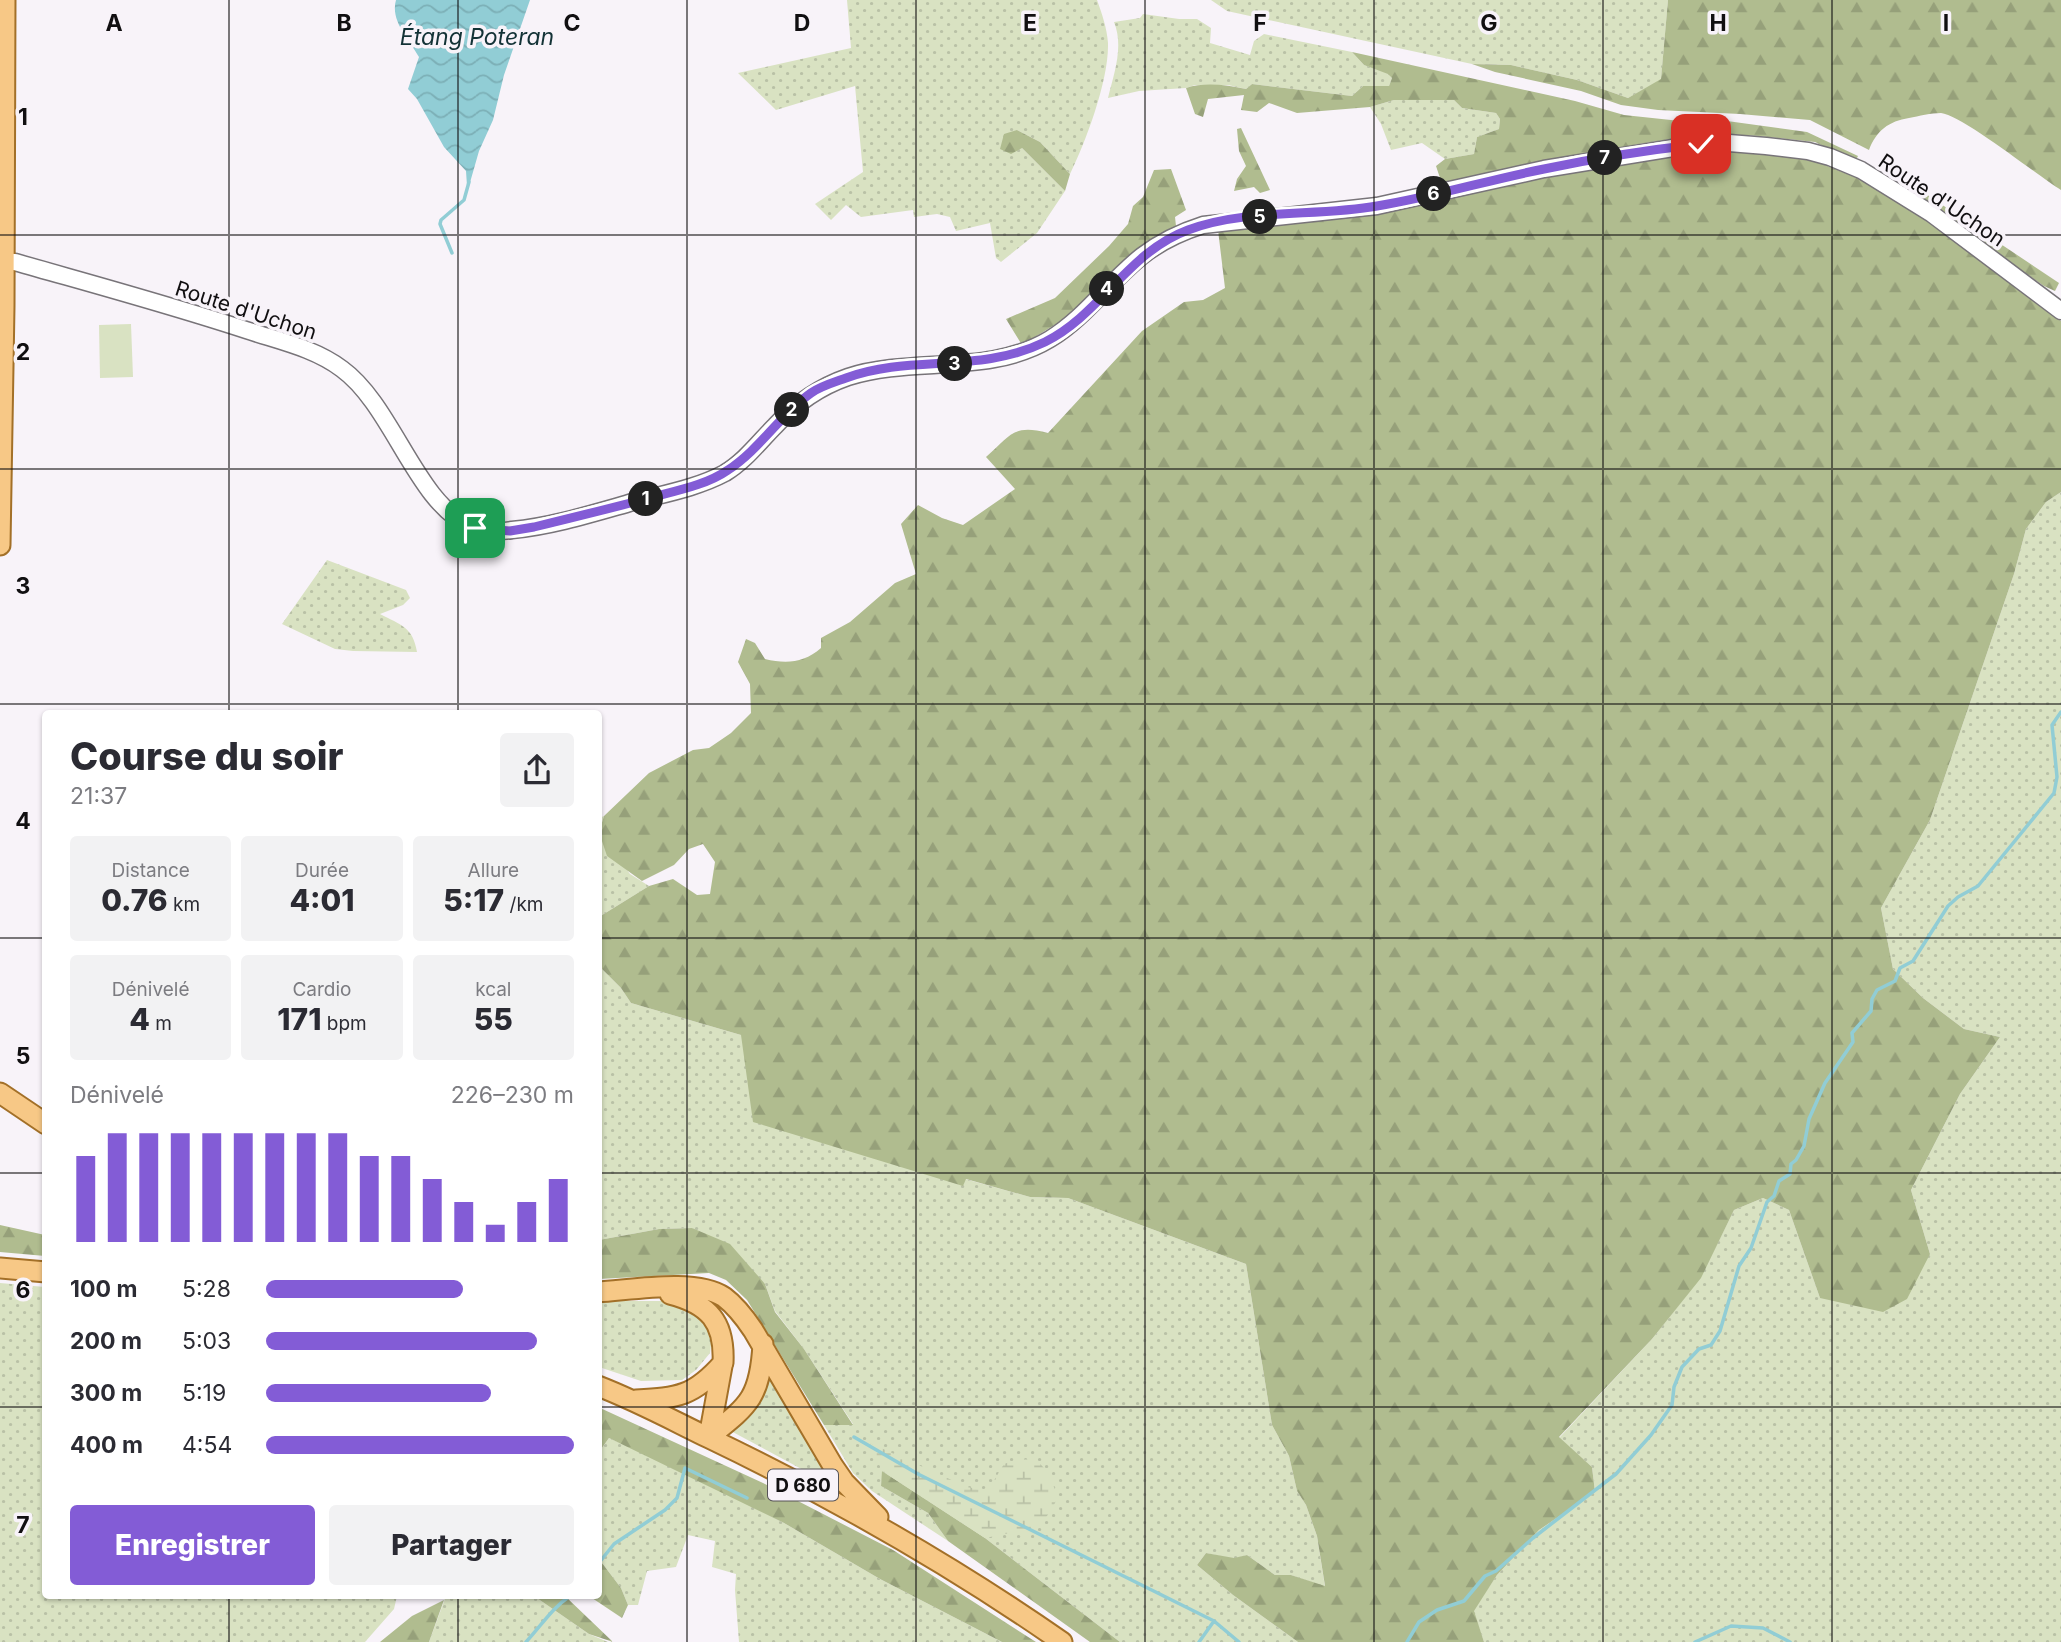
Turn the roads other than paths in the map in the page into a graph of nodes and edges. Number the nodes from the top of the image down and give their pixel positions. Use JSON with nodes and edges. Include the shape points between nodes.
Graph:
{"nodes":[{"id":1,"x":5,"y":0,"type":"edge"},
{"id":2,"x":4,"y":262,"type":"junction"},
{"id":3,"x":2061,"y":311,"type":"edge"},
{"id":4,"x":0,"y":545,"type":"edge"},
{"id":5,"x":0,"y":1093,"type":"edge"},
{"id":6,"x":42,"y":1121,"type":"edge"},
{"id":7,"x":0,"y":1268,"type":"edge"},
{"id":8,"x":42,"y":1272,"type":"edge"},
{"id":9,"x":649,"y":1289,"type":"junction"},
{"id":10,"x":602,"y":1292,"type":"edge"},
{"id":11,"x":762,"y":1344,"type":"junction"},
{"id":12,"x":723,"y":1363,"type":"junction"},
{"id":13,"x":602,"y":1388,"type":"edge"},
{"id":14,"x":633,"y":1400,"type":"junction"},
{"id":15,"x":709,"y":1437,"type":"junction"},
{"id":16,"x":897,"y":1535,"type":"junction"},
{"id":17,"x":1062,"y":1642,"type":"edge"}],
"edges":[{"from":1,"to":2,"type":"main road"},
{"from":2,"to":3,"type":"street","name":"Route d'Uchon","via":[[226,324],[328,360],[369,396],[441,504],[461,522],[490,531],[534,527],[692,487],[751,453],[814,391],[850,376],[1022,352],[1076,320],[1141,256],[1184,231],[1248,218],[1377,206],[1544,169],[1673,148],[1728,143],[1808,151],[1861,170],[1932,214]]},
{"from":2,"to":4,"type":"main road"},
{"from":5,"to":6,"type":"main road"},
{"from":7,"to":8,"type":"main road"},
{"from":9,"to":10,"type":"main road"},
{"from":9,"to":11,"type":"main road","via":[[696,1287],[722,1296],[740,1311]]},
{"from":9,"to":12,"type":"main road","via":[[693,1301],[706,1310],[722,1336]]},
{"from":11,"to":15,"type":"main road","via":[[758,1385],[751,1400]]},
{"from":11,"to":16,"type":"main road","via":[[844,1482]]},
{"from":12,"to":14,"type":"main road","via":[[692,1391]]},
{"from":12,"to":15,"type":"main road"},
{"from":13,"to":14,"type":"main road","number":"D 680"},
{"from":14,"to":15,"type":"main road","number":"D 680"},
{"from":15,"to":16,"type":"main road","number":"D 680"},
{"from":16,"to":17,"type":"main road","number":"D 680"}]}
